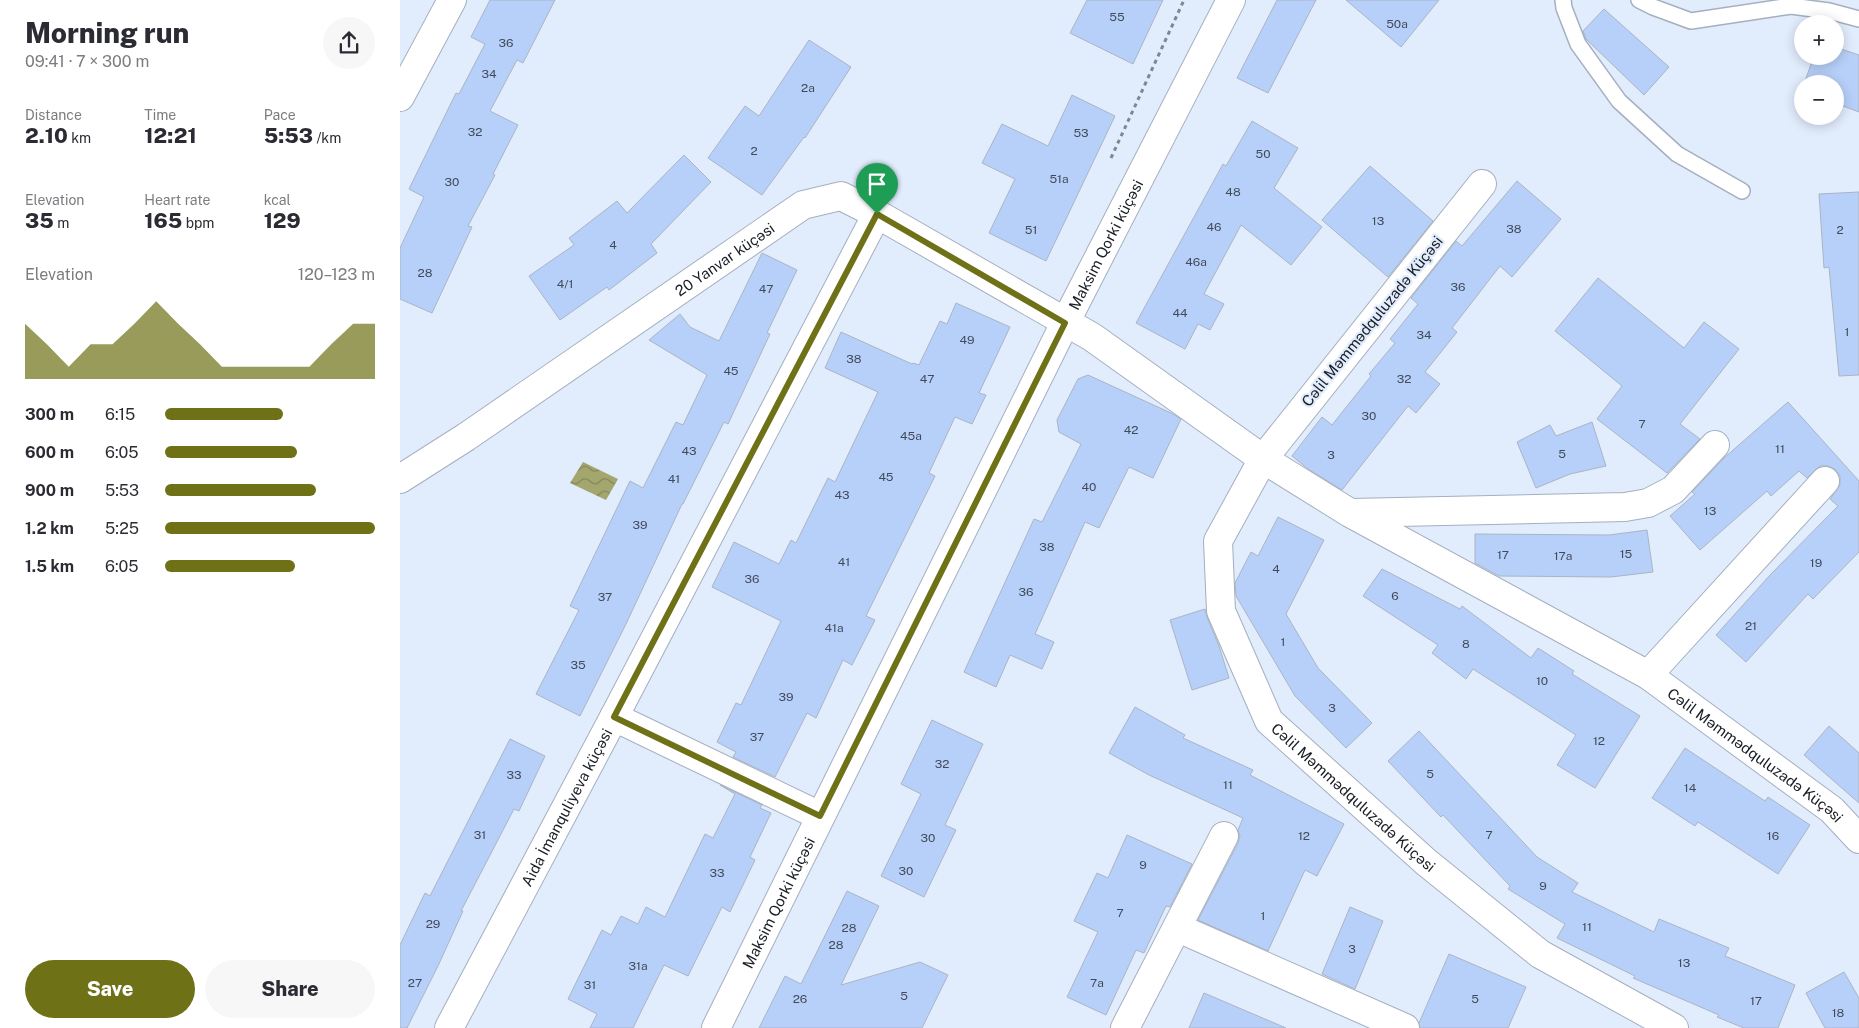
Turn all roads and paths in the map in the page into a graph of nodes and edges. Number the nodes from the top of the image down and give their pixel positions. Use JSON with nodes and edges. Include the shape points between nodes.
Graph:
{"nodes":[{"id":1,"x":452,"y":0,"type":"edge"},
{"id":2,"x":1231,"y":0,"type":"edge"},
{"id":3,"x":1562,"y":0,"type":"edge"},
{"id":4,"x":1639,"y":0,"type":"edge"},
{"id":5,"x":1859,"y":19,"type":"edge"},
{"id":6,"x":400,"y":97,"type":"edge"},
{"id":7,"x":1482,"y":184,"type":"dead end"},
{"id":8,"x":1742,"y":191,"type":"dead end"},
{"id":9,"x":877,"y":214,"type":"junction"},
{"id":10,"x":1065,"y":323,"type":"junction"},
{"id":11,"x":1715,"y":445,"type":"dead end"},
{"id":12,"x":1263,"y":459,"type":"junction"},
{"id":13,"x":400,"y":478,"type":"edge"},
{"id":14,"x":1826,"y":481,"type":"dead end"},
{"id":15,"x":1350,"y":513,"type":"junction"},
{"id":16,"x":1648,"y":675,"type":"junction"},
{"id":17,"x":614,"y":717,"type":"junction"},
{"id":18,"x":820,"y":816,"type":"junction"},
{"id":19,"x":1224,"y":836,"type":"dead end"},
{"id":20,"x":1859,"y":839,"type":"edge"},
{"id":21,"x":1178,"y":928,"type":"junction"},
{"id":22,"x":449,"y":1028,"type":"edge"},
{"id":23,"x":716,"y":1028,"type":"edge"},
{"id":24,"x":1125,"y":1028,"type":"edge"},
{"id":25,"x":1404,"y":1028,"type":"edge"},
{"id":26,"x":1674,"y":1028,"type":"edge"}],
"edges":[{"from":1,"to":6,"type":"street"},
{"from":2,"to":10,"type":"street","name":"Maksim Qorki küçəsi"},
{"from":3,"to":8,"type":"lane","via":[[1578,44],[1619,100],[1677,154]]},
{"from":4,"to":5,"type":"lane","via":[[1691,21],[1791,6]]},
{"from":7,"to":12,"type":"street","name":"Cəlil Məmmədquluzadə Küçəsi"},
{"from":9,"to":10,"type":"street","name":"20 Yanvar küçəsi"},
{"from":9,"to":13,"type":"street","name":"20 Yanvar küçəsi","via":[[841,196],[803,205],[466,437]]},
{"from":9,"to":17,"type":"street","name":"Aida İmanquliyeva küçəsi"},
{"from":10,"to":12,"type":"street","name":"Cəlil Məmmədquluzadə Küçəsi","via":[[1092,338]]},
{"from":10,"to":18,"type":"street","name":"Maksim Qorki küçəsi"},
{"from":11,"to":15,"type":"street","via":[[1673,490],[1648,503],[1625,507]]},
{"from":12,"to":15,"type":"street","name":"Cəlil Məmmədquluzadə Küçəsi"},
{"from":12,"to":26,"type":"street","name":"Cəlil Məmmədquluzadə Küçəsi","via":[[1218,541],[1221,611],[1269,721],[1426,862],[1540,954]]},
{"from":14,"to":16,"type":"street"},
{"from":15,"to":16,"type":"street","name":"Cəlil Məmmədquluzadə Küçəsi"},
{"from":16,"to":20,"type":"street","name":"Cəlil Məmmədquluzadə Küçəsi","via":[[1832,810]]},
{"from":17,"to":18,"type":"street"},
{"from":17,"to":22,"type":"street","name":"Aida İmanquliyeva küçəsi"},
{"from":18,"to":23,"type":"street","name":"Maksim Qorki küçəsi"},
{"from":19,"to":21,"type":"street"},
{"from":21,"to":24,"type":"street"},
{"from":21,"to":25,"type":"street"}]}
